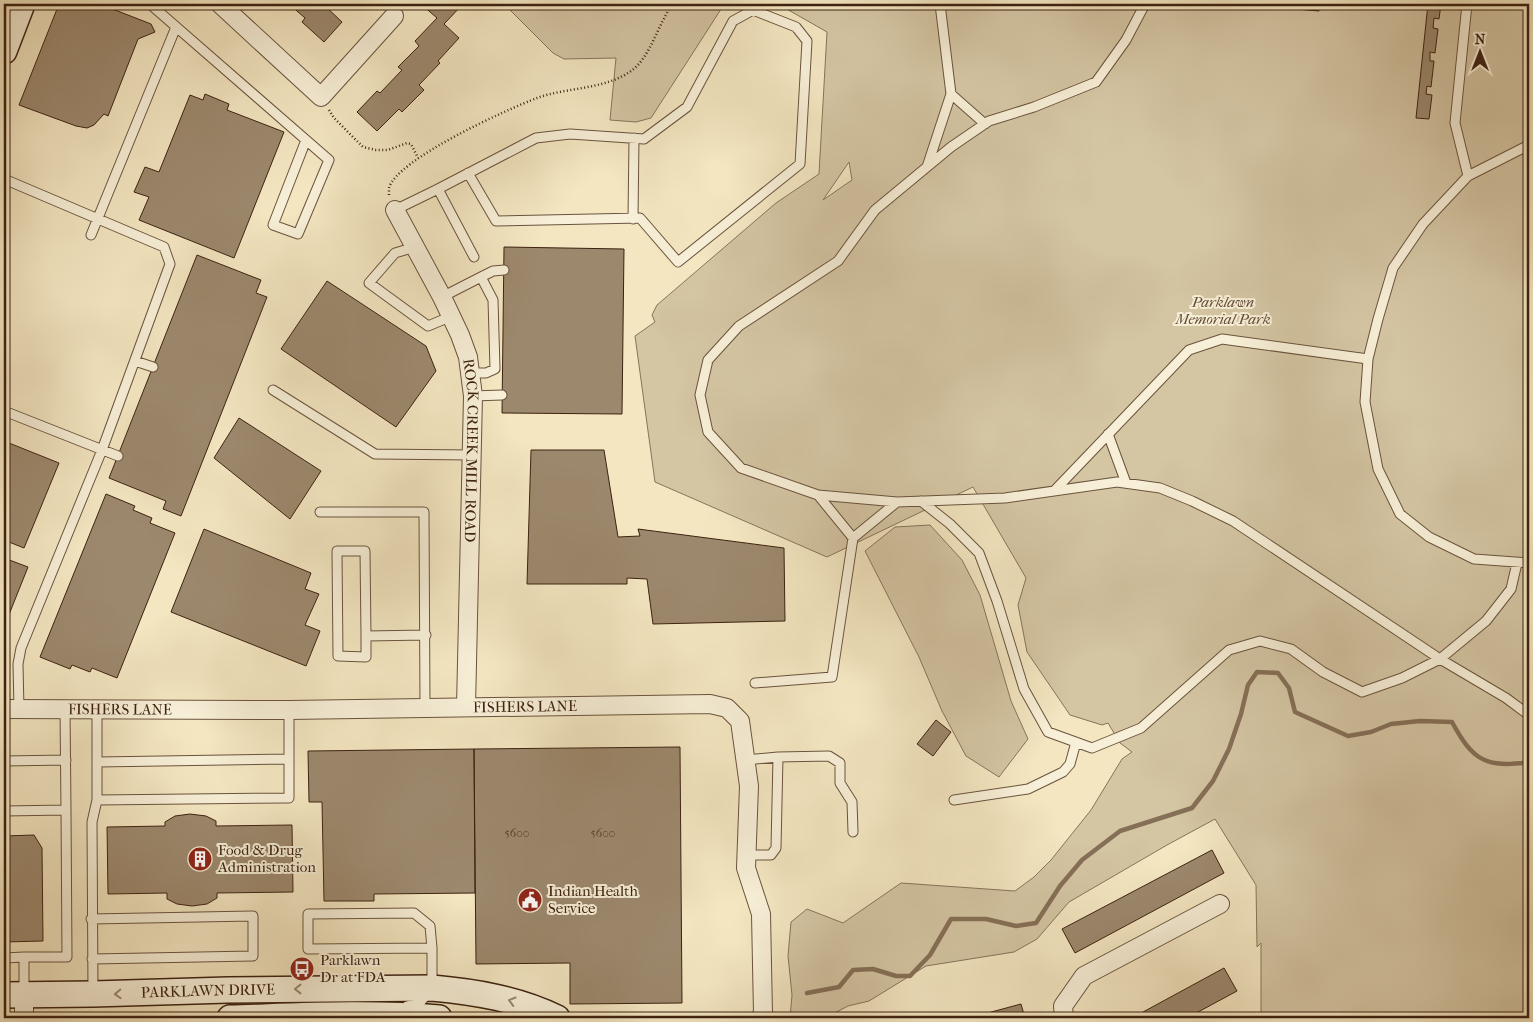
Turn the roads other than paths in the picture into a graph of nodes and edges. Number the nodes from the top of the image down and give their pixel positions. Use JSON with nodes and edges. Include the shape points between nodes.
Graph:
{"nodes":[{"id":1,"x":22,"y":4,"type":"edge"},
{"id":2,"x":150,"y":4,"type":"edge"},
{"id":3,"x":220,"y":4,"type":"edge"},
{"id":4,"x":940,"y":4,"type":"edge"},
{"id":5,"x":1145,"y":4,"type":"edge"},
{"id":6,"x":1467,"y":4,"type":"edge"},
{"id":7,"x":394,"y":16,"type":"dead end"},
{"id":8,"x":176,"y":27,"type":"junction"},
{"id":9,"x":4,"y":49,"type":"edge"},
{"id":10,"x":951,"y":94,"type":"junction"},
{"id":11,"x":985,"y":124,"type":"junction"},
{"id":12,"x":634,"y":138,"type":"junction"},
{"id":13,"x":306,"y":140,"type":"junction"},
{"id":14,"x":1529,"y":145,"type":"edge"},
{"id":15,"x":926,"y":167,"type":"junction"},
{"id":16,"x":468,"y":173,"type":"junction"},
{"id":17,"x":1468,"y":176,"type":"junction"},
{"id":18,"x":4,"y":179,"type":"edge"},
{"id":19,"x":438,"y":189,"type":"junction"},
{"id":20,"x":395,"y":210,"type":"joint"},
{"id":21,"x":633,"y":218,"type":"junction"},
{"id":22,"x":98,"y":219,"type":"junction"},
{"id":23,"x":91,"y":235,"type":"dead end"},
{"id":24,"x":414,"y":247,"type":"junction"},
{"id":25,"x":474,"y":257,"type":"dead end"},
{"id":26,"x":504,"y":270,"type":"dead end"},
{"id":27,"x":481,"y":277,"type":"junction"},
{"id":28,"x":442,"y":297,"type":"junction"},
{"id":29,"x":452,"y":316,"type":"junction"},
{"id":30,"x":1368,"y":359,"type":"junction"},
{"id":31,"x":135,"y":361,"type":"junction"},
{"id":32,"x":153,"y":367,"type":"dead end"},
{"id":33,"x":471,"y":373,"type":"junction"},
{"id":34,"x":273,"y":390,"type":"dead end"},
{"id":35,"x":502,"y":395,"type":"dead end"},
{"id":36,"x":473,"y":396,"type":"junction"},
{"id":37,"x":4,"y":411,"type":"edge"},
{"id":38,"x":1108,"y":434,"type":"junction"},
{"id":39,"x":102,"y":450,"type":"junction"},
{"id":40,"x":471,"y":455,"type":"junction"},
{"id":41,"x":118,"y":456,"type":"dead end"},
{"id":42,"x":1126,"y":483,"type":"junction"},
{"id":43,"x":1054,"y":491,"type":"junction"},
{"id":44,"x":818,"y":495,"type":"junction"},
{"id":45,"x":921,"y":501,"type":"junction"},
{"id":46,"x":896,"y":502,"type":"junction"},
{"id":47,"x":320,"y":512,"type":"dead end"},
{"id":48,"x":853,"y":538,"type":"junction"},
{"id":49,"x":1517,"y":563,"type":"junction"},
{"id":50,"x":1529,"y":563,"type":"edge"},
{"id":51,"x":426,"y":635,"type":"junction"},
{"id":52,"x":366,"y":636,"type":"junction"},
{"id":53,"x":1440,"y":660,"type":"junction"},
{"id":54,"x":755,"y":683,"type":"dead end"},
{"id":55,"x":466,"y":707,"type":"junction"},
{"id":56,"x":425,"y":708,"type":"junction"},
{"id":57,"x":11,"y":709,"type":"edge"},
{"id":58,"x":66,"y":709,"type":"junction"},
{"id":59,"x":97,"y":710,"type":"junction"},
{"id":60,"x":289,"y":710,"type":"junction"},
{"id":61,"x":1529,"y":715,"type":"edge"},
{"id":62,"x":1076,"y":742,"type":"junction"},
{"id":63,"x":778,"y":757,"type":"junction"},
{"id":64,"x":289,"y":759,"type":"junction"},
{"id":65,"x":66,"y":760,"type":"junction"},
{"id":66,"x":745,"y":760,"type":"junction"},
{"id":67,"x":4,"y":761,"type":"edge"},
{"id":68,"x":98,"y":762,"type":"junction"},
{"id":69,"x":97,"y":800,"type":"junction"},
{"id":70,"x":954,"y":800,"type":"dead end"},
{"id":71,"x":66,"y":810,"type":"junction"},
{"id":72,"x":4,"y":811,"type":"edge"},
{"id":73,"x":853,"y":832,"type":"dead end"},
{"id":74,"x":746,"y":855,"type":"junction"},
{"id":75,"x":1220,"y":904,"type":"dead end"},
{"id":76,"x":92,"y":919,"type":"junction"},
{"id":77,"x":432,"y":948,"type":"junction"},
{"id":78,"x":24,"y":957,"type":"junction"},
{"id":79,"x":4,"y":958,"type":"edge"},
{"id":80,"x":92,"y":959,"type":"junction"},
{"id":81,"x":432,"y":988,"type":"junction"},
{"id":82,"x":93,"y":994,"type":"junction"},
{"id":83,"x":17,"y":1003,"type":"edge"},
{"id":84,"x":366,"y":1016,"type":"junction"},
{"id":85,"x":230,"y":1018,"type":"edge"},
{"id":86,"x":439,"y":1018,"type":"edge"},
{"id":87,"x":557,"y":1018,"type":"edge"},
{"id":88,"x":760,"y":1018,"type":"edge"},
{"id":89,"x":1064,"y":1018,"type":"edge"}],
"edges":[{"from":1,"to":9,"type":"main road"},
{"from":2,"to":8,"type":"lane"},
{"from":3,"to":7,"type":"street","via":[[321,97]]},
{"from":4,"to":10,"type":"lane"},
{"from":5,"to":11,"type":"lane","via":[[1126,40],[1096,82]]},
{"from":6,"to":17,"type":"lane","via":[[1455,123]]},
{"from":8,"to":13,"type":"lane"},
{"from":8,"to":22,"type":"lane"},
{"from":10,"to":11,"type":"lane"},
{"from":10,"to":15,"type":"lane"},
{"from":11,"to":15,"type":"lane"},
{"from":12,"to":16,"type":"lane","via":[[570,134],[536,138]]},
{"from":12,"to":21,"type":"lane"},
{"from":12,"to":21,"type":"lane","via":[[644,139],[687,107],[733,21],[753,10],[796,26],[807,41],[800,164],[678,262],[640,218]]},
{"from":13,"to":13,"type":"lane","via":[[329,160],[298,234],[273,225]]},
{"from":14,"to":17,"type":"lane"},
{"from":15,"to":44,"type":"lane","via":[[875,210],[838,261],[739,326],[708,360],[700,395],[708,432],[741,468]]},
{"from":16,"to":19,"type":"lane"},
{"from":16,"to":21,"type":"lane","via":[[496,221]]},
{"from":17,"to":30,"type":"lane","via":[[1423,224],[1393,268]]},
{"from":18,"to":22,"type":"lane"},
{"from":19,"to":20,"type":"lane"},
{"from":19,"to":25,"type":"lane"},
{"from":20,"to":24,"type":"street","name":"ROCK CREEK MILL ROAD"},
{"from":22,"to":23,"type":"lane"},
{"from":22,"to":31,"type":"lane","via":[[164,247],[170,264]]},
{"from":24,"to":28,"type":"street","name":"ROCK CREEK MILL ROAD"},
{"from":24,"to":29,"type":"lane","via":[[395,253],[369,283],[428,326]]},
{"from":26,"to":27,"type":"lane","via":[[493,270]]},
{"from":27,"to":28,"type":"lane"},
{"from":27,"to":33,"type":"lane","via":[[493,300],[495,369]]},
{"from":28,"to":29,"type":"street","name":"ROCK CREEK MILL ROAD"},
{"from":29,"to":33,"type":"street","name":"ROCK CREEK MILL ROAD"},
{"from":30,"to":38,"type":"lane","via":[[1222,339],[1189,350]]},
{"from":30,"to":49,"type":"lane","via":[[1365,402],[1378,469],[1400,514],[1429,537],[1474,559]]},
{"from":31,"to":32,"type":"lane"},
{"from":31,"to":39,"type":"lane"},
{"from":33,"to":36,"type":"street","name":"ROCK CREEK MILL ROAD"},
{"from":34,"to":40,"type":"lane","via":[[375,454]]},
{"from":35,"to":36,"type":"lane"},
{"from":36,"to":40,"type":"street","name":"ROCK CREEK MILL ROAD"},
{"from":37,"to":39,"type":"lane"},
{"from":38,"to":42,"type":"lane"},
{"from":38,"to":43,"type":"lane"},
{"from":39,"to":41,"type":"lane"},
{"from":39,"to":57,"type":"lane","via":[[21,648]]},
{"from":40,"to":55,"type":"street","name":"ROCK CREEK MILL ROAD"},
{"from":42,"to":43,"type":"lane"},
{"from":42,"to":53,"type":"lane","via":[[1160,488],[1233,521]]},
{"from":43,"to":45,"type":"lane","via":[[1005,498]]},
{"from":44,"to":46,"type":"lane"},
{"from":44,"to":48,"type":"lane"},
{"from":45,"to":46,"type":"lane"},
{"from":45,"to":62,"type":"lane","via":[[950,524],[978,553],[997,601],[1024,689],[1048,732]]},
{"from":46,"to":48,"type":"lane"},
{"from":47,"to":51,"type":"lane","via":[[424,512]]},
{"from":48,"to":54,"type":"lane","via":[[832,677]]},
{"from":49,"to":50,"type":"lane"},
{"from":49,"to":53,"type":"lane","via":[[1511,589],[1486,622]]},
{"from":51,"to":52,"type":"lane"},
{"from":51,"to":56,"type":"lane"},
{"from":52,"to":52,"type":"lane","via":[[366,657],[338,656],[337,551],[365,551]]},
{"from":53,"to":61,"type":"lane"},
{"from":53,"to":62,"type":"lane","via":[[1362,692],[1323,672],[1291,649],[1260,641],[1229,650],[1141,728],[1092,748]]},
{"from":55,"to":56,"type":"street","name":"FISHERS LANE"},
{"from":55,"to":66,"type":"street","name":"FISHERS LANE","via":[[710,704],[727,708],[740,720]]},
{"from":56,"to":60,"type":"street","name":"FISHERS LANE"},
{"from":57,"to":58,"type":"street","name":"FISHERS LANE"},
{"from":58,"to":59,"type":"street","name":"FISHERS LANE"},
{"from":58,"to":65,"type":"lane"},
{"from":59,"to":60,"type":"street","name":"FISHERS LANE"},
{"from":59,"to":68,"type":"lane"},
{"from":60,"to":64,"type":"lane"},
{"from":62,"to":70,"type":"lane","via":[[1070,764],[1063,772],[1028,789]]},
{"from":63,"to":66,"type":"lane"},
{"from":63,"to":73,"type":"lane","via":[[829,756],[840,763],[840,783],[852,802]]},
{"from":63,"to":74,"type":"lane","via":[[776,848],[771,855]]},
{"from":64,"to":68,"type":"lane"},
{"from":64,"to":69,"type":"lane","via":[[289,798]]},
{"from":65,"to":67,"type":"lane"},
{"from":65,"to":71,"type":"lane"},
{"from":66,"to":74,"type":"street","name":"FISHERS LANE","via":[[749,786]]},
{"from":68,"to":69,"type":"lane"},
{"from":69,"to":76,"type":"lane","via":[[92,822]]},
{"from":71,"to":72,"type":"lane"},
{"from":71,"to":78,"type":"lane","via":[[67,957]]},
{"from":74,"to":88,"type":"street","name":"FISHERS LANE","via":[[746,868],[761,914],[763,1014]]},
{"from":75,"to":89,"type":"street","via":[[1084,976],[1063,1006]]},
{"from":76,"to":80,"type":"lane"},
{"from":76,"to":80,"type":"lane","via":[[253,916],[253,956]]},
{"from":77,"to":77,"type":"lane","via":[[430,926],[414,913],[308,914],[308,949]]},
{"from":77,"to":81,"type":"lane"},
{"from":78,"to":79,"type":"lane"},
{"from":78,"to":83,"type":"lane"},
{"from":80,"to":82,"type":"lane"},
{"from":81,"to":82,"type":"main road","name":"PARKLAWN DRIVE","one_way":true},
{"from":81,"to":84,"type":"lane","via":[[419,1004]]},
{"from":87,"to":81,"type":"main road","name":"PARKLAWN DRIVE","one_way":true,"via":[[498,997]]},
{"from":82,"to":83,"type":"main road","name":"PARKLAWN DRIVE"},
{"from":84,"to":85,"type":"main road","name":"PARKLAWN DRIVE"},
{"from":84,"to":86,"type":"main road","name":"PARKLAWN DRIVE"}]}
